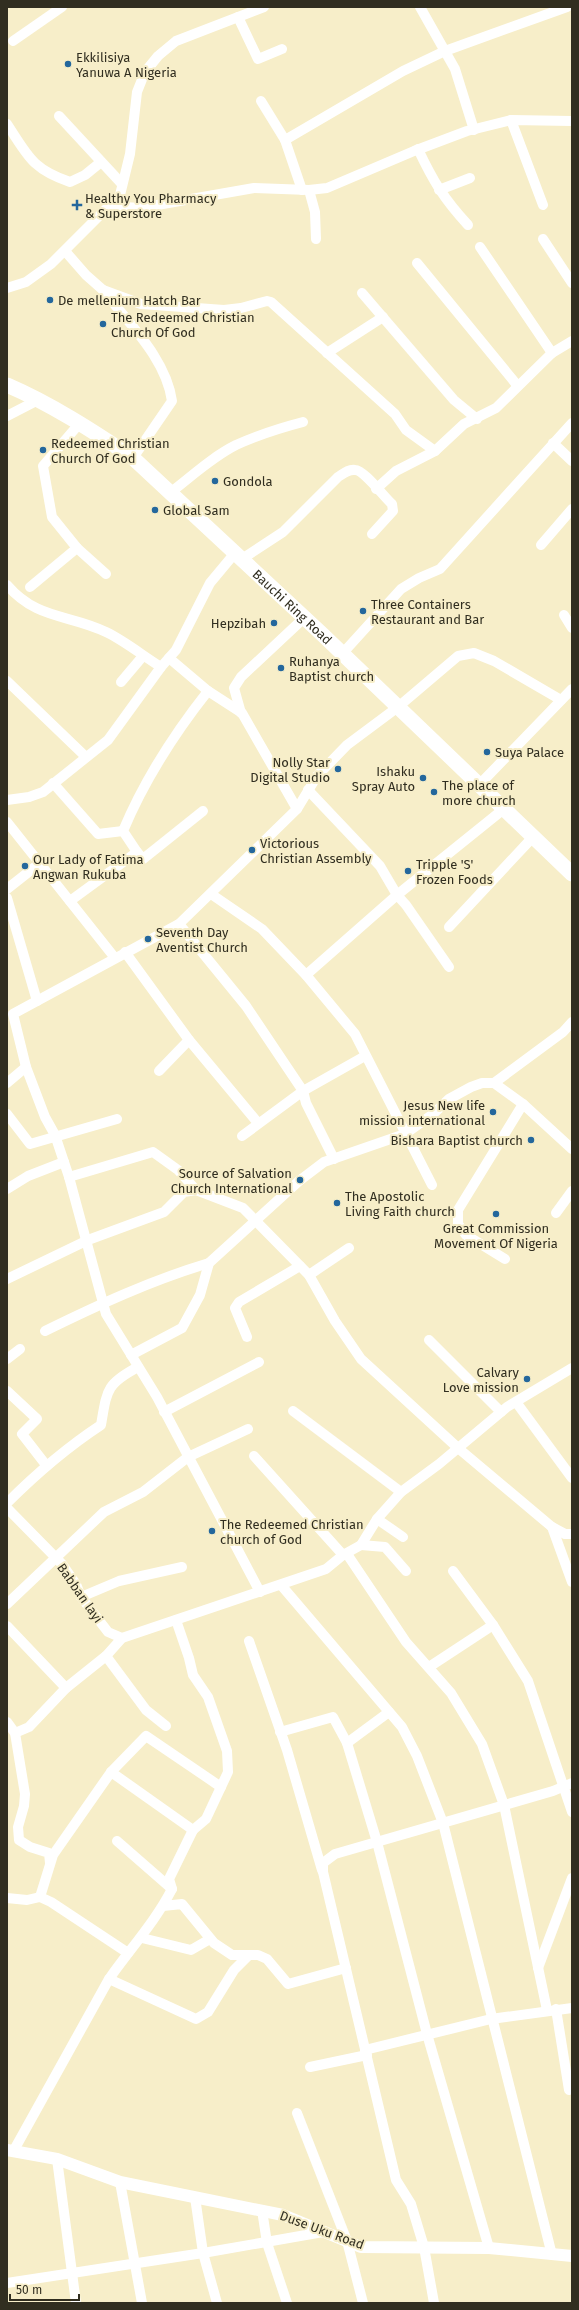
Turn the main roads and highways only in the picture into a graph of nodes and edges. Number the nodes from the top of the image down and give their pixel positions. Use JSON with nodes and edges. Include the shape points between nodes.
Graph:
{"nodes":[{"id":1,"x":7,"y":385,"type":"edge"},
{"id":2,"x":572,"y":874,"type":"edge"}],
"edges":[{"from":1,"to":2,"type":"main road","name":"Bauchi Ring Road","via":[[38,400],[133,458]]}]}
